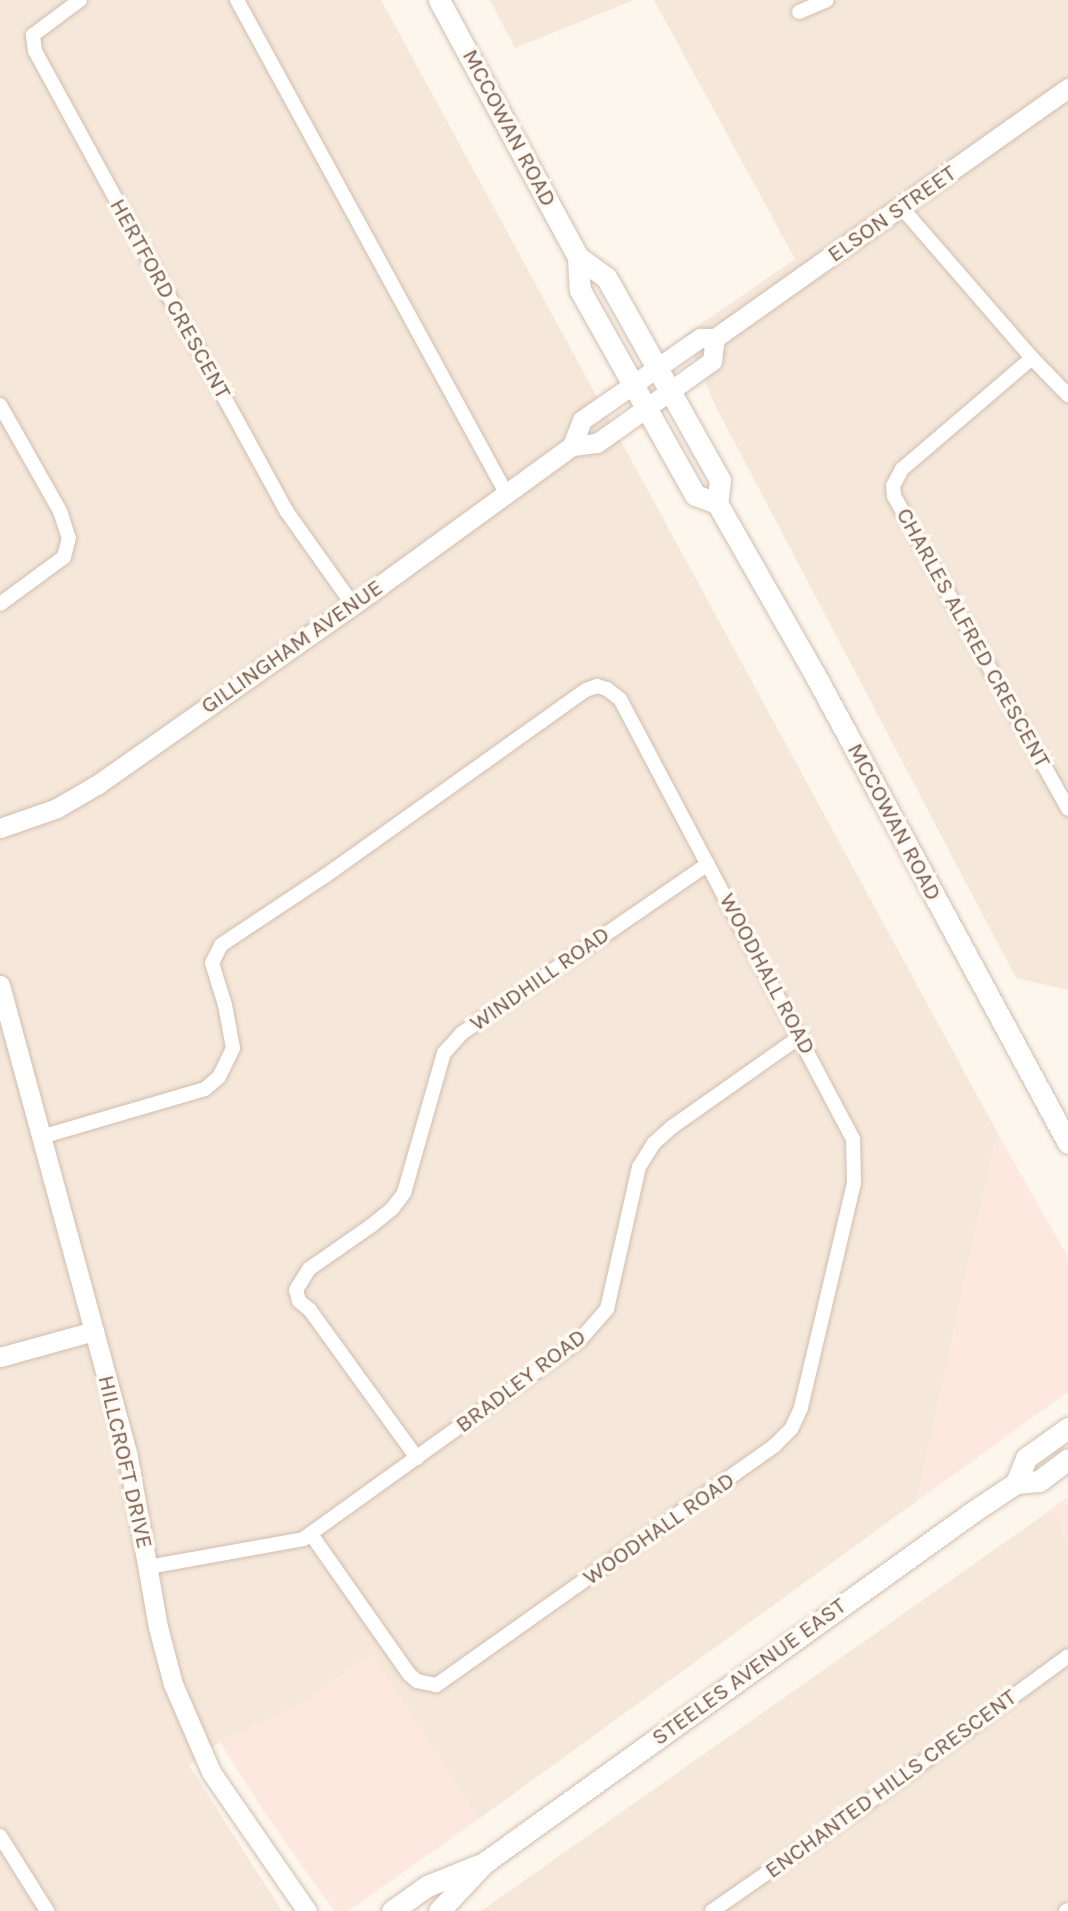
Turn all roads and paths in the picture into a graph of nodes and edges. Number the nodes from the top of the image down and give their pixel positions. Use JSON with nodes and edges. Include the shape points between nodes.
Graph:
{"nodes":[{"id":1,"x":80,"y":0,"type":"edge"},
{"id":2,"x":237,"y":0,"type":"edge"},
{"id":3,"x":439,"y":0,"type":"edge"},
{"id":4,"x":827,"y":0,"type":"edge"},
{"id":5,"x":799,"y":12,"type":"dead end"},
{"id":6,"x":1068,"y":88,"type":"edge"},
{"id":7,"x":902,"y":208,"type":"junction"},
{"id":8,"x":578,"y":257,"type":"junction"},
{"id":9,"x":715,"y":338,"type":"junction"},
{"id":10,"x":1031,"y":358,"type":"junction"},
{"id":11,"x":657,"y":368,"type":"junction"},
{"id":12,"x":635,"y":384,"type":"junction"},
{"id":13,"x":670,"y":391,"type":"junction"},
{"id":14,"x":1068,"y":395,"type":"edge"},
{"id":15,"x":0,"y":405,"type":"edge"},
{"id":16,"x":648,"y":407,"type":"junction"},
{"id":17,"x":572,"y":446,"type":"junction"},
{"id":18,"x":506,"y":492,"type":"junction"},
{"id":19,"x":717,"y":503,"type":"junction"},
{"id":20,"x":0,"y":604,"type":"edge"},
{"id":21,"x":353,"y":605,"type":"junction"},
{"id":22,"x":1068,"y":809,"type":"edge"},
{"id":23,"x":0,"y":828,"type":"edge"},
{"id":24,"x":708,"y":864,"type":"junction"},
{"id":25,"x":0,"y":985,"type":"edge"},
{"id":26,"x":801,"y":1036,"type":"junction"},
{"id":27,"x":41,"y":1137,"type":"junction"},
{"id":28,"x":1068,"y":1143,"type":"edge"},
{"id":29,"x":94,"y":1331,"type":"junction"},
{"id":30,"x":0,"y":1357,"type":"edge"},
{"id":31,"x":1068,"y":1428,"type":"edge"},
{"id":32,"x":417,"y":1458,"type":"junction"},
{"id":33,"x":1068,"y":1459,"type":"edge"},
{"id":34,"x":1016,"y":1483,"type":"junction"},
{"id":35,"x":311,"y":1534,"type":"junction"},
{"id":36,"x":148,"y":1567,"type":"junction"},
{"id":37,"x":1068,"y":1656,"type":"edge"},
{"id":38,"x":0,"y":1836,"type":"edge"},
{"id":39,"x":484,"y":1863,"type":"junction"},
{"id":40,"x":47,"y":1911,"type":"edge"},
{"id":41,"x":307,"y":1911,"type":"edge"},
{"id":42,"x":392,"y":1911,"type":"edge"},
{"id":43,"x":439,"y":1911,"type":"edge"},
{"id":44,"x":712,"y":1911,"type":"edge"}],
"edges":[{"from":1,"to":21,"type":"street","name":"HERTFORD CRESCENT","via":[[33,35],[35,51],[287,512]]},
{"from":2,"to":18,"type":"street"},
{"from":3,"to":8,"type":"main road","name":"MCCOWAN ROAD"},
{"from":4,"to":5,"type":"street"},
{"from":6,"to":7,"type":"street","name":"ELSON STREET"},
{"from":7,"to":9,"type":"street","name":"ELSON STREET"},
{"from":7,"to":10,"type":"street"},
{"from":8,"to":11,"type":"main road","name":"MCCOWAN ROAD","via":[[607,277]]},
{"from":8,"to":12,"type":"main road","name":"MCCOWAN ROAD","via":[[580,290]]},
{"from":9,"to":11,"type":"street","name":"ELSON STREET","via":[[700,338]]},
{"from":9,"to":13,"type":"street","via":[[712,361]]},
{"from":10,"to":14,"type":"street"},
{"from":10,"to":22,"type":"street","name":"CHARLES ALFRED CRESCENT","via":[[902,469],[893,486],[894,496]]},
{"from":11,"to":12,"type":"street","name":"ELSON STREET"},
{"from":11,"to":13,"type":"main road","name":"MCCOWAN ROAD"},
{"from":12,"to":16,"type":"main road","name":"MCCOWAN ROAD"},
{"from":12,"to":17,"type":"street","name":"GILLINGHAM AVENUE","via":[[582,420]]},
{"from":13,"to":16,"type":"street","name":"GILLINGHAM AVENUE"},
{"from":13,"to":19,"type":"main road","name":"MCCOWAN ROAD","via":[[720,480]]},
{"from":15,"to":20,"type":"street","via":[[68,526],[69,538],[64,557]]},
{"from":16,"to":17,"type":"street","name":"GILLINGHAM AVENUE","via":[[597,443]]},
{"from":16,"to":19,"type":"main road","name":"MCCOWAN ROAD","via":[[695,495]]},
{"from":17,"to":18,"type":"street","name":"GILLINGHAM AVENUE"},
{"from":18,"to":21,"type":"street","name":"GILLINGHAM AVENUE"},
{"from":19,"to":28,"type":"main road","name":"MCCOWAN ROAD"},
{"from":21,"to":23,"type":"street","name":"GILLINGHAM AVENUE","via":[[82,794]]},
{"from":24,"to":26,"type":"street","name":"WOODHALL ROAD"},
{"from":24,"to":27,"type":"street","name":"WOODHALL ROAD","via":[[620,699],[607,688],[586,690],[221,945],[212,963],[233,1048],[219,1077],[205,1089]]},
{"from":24,"to":32,"type":"street","name":"WINDHILL ROAD","via":[[462,1033],[443,1053],[404,1193],[382,1217],[309,1269],[296,1290],[299,1301]]},
{"from":25,"to":27,"type":"street","name":"HILLCROFT DRIVE"},
{"from":26,"to":32,"type":"street","name":"BRADLEY ROAD","via":[[654,1143],[639,1167],[614,1289],[597,1325]]},
{"from":26,"to":35,"type":"street","name":"WOODHALL ROAD","via":[[850,1129],[856,1172],[805,1397],[783,1438],[436,1685],[409,1674]]},
{"from":27,"to":29,"type":"street","name":"HILLCROFT DRIVE"},
{"from":29,"to":30,"type":"street"},
{"from":29,"to":36,"type":"street","name":"HILLCROFT DRIVE","via":[[128,1457]]},
{"from":31,"to":34,"type":"main road","name":"STEELES AVENUE EAST","via":[[1026,1458]]},
{"from":32,"to":35,"type":"street","name":"BRADLEY ROAD"},
{"from":33,"to":34,"type":"main road","name":"STEELES AVENUE EAST","via":[[1039,1481]]},
{"from":34,"to":39,"type":"main road","name":"STEELES AVENUE EAST"},
{"from":35,"to":36,"type":"street","name":"BRADLEY ROAD","via":[[294,1542]]},
{"from":36,"to":41,"type":"street","name":"HILLCROFT DRIVE","via":[[170,1674],[200,1752]]},
{"from":37,"to":44,"type":"street","name":"ENCHANTED HILLS CRESCENT"},
{"from":38,"to":40,"type":"street"},
{"from":39,"to":42,"type":"main road","name":"STEELES AVENUE EAST","via":[[427,1886]]},
{"from":39,"to":43,"type":"main road","name":"STEELES AVENUE EAST"}]}
